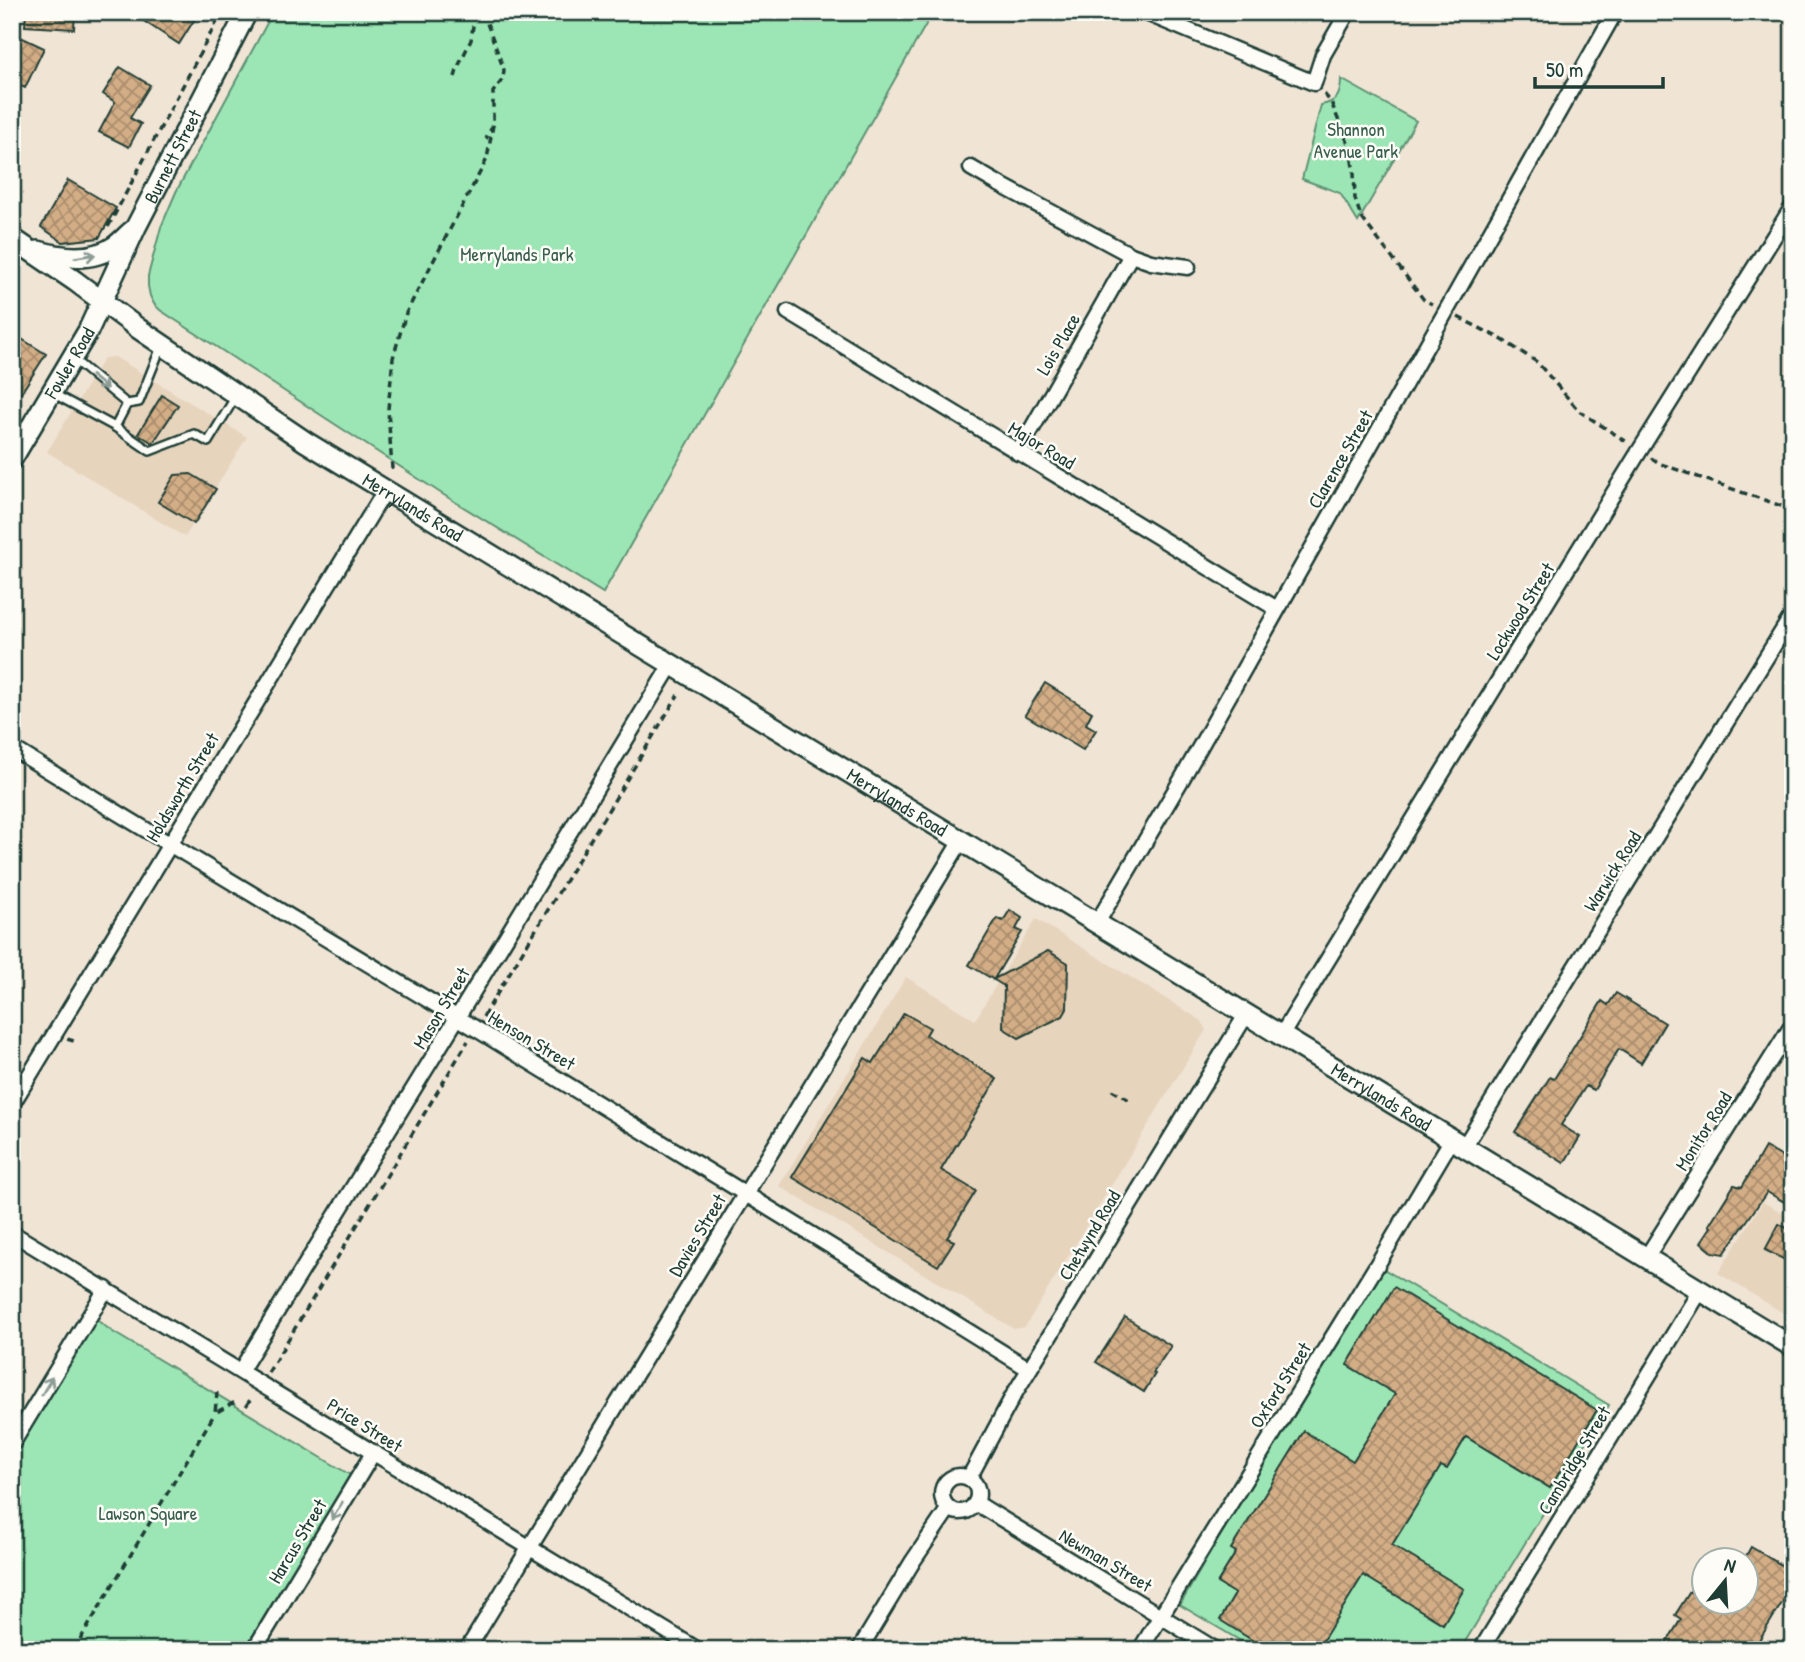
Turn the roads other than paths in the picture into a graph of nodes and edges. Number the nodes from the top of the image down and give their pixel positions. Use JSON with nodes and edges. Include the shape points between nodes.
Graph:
{"nodes":[{"id":1,"x":247,"y":12,"type":"edge"},
{"id":2,"x":1144,"y":12,"type":"edge"},
{"id":3,"x":1348,"y":12,"type":"edge"},
{"id":4,"x":1615,"y":12,"type":"edge"},
{"id":5,"x":971,"y":168,"type":"dead end"},
{"id":6,"x":1793,"y":206,"type":"edge"},
{"id":7,"x":136,"y":227,"type":"junction"},
{"id":8,"x":19,"y":243,"type":"edge"},
{"id":9,"x":1131,"y":255,"type":"junction"},
{"id":10,"x":1188,"y":267,"type":"dead end"},
{"id":11,"x":102,"y":303,"type":"junction"},
{"id":12,"x":788,"y":313,"type":"dead end"},
{"id":13,"x":162,"y":345,"type":"junction"},
{"id":14,"x":72,"y":358,"type":"junction"},
{"id":15,"x":52,"y":393,"type":"junction"},
{"id":16,"x":236,"y":395,"type":"junction"},
{"id":17,"x":127,"y":404,"type":"junction"},
{"id":18,"x":115,"y":427,"type":"junction"},
{"id":19,"x":1018,"y":453,"type":"junction"},
{"id":20,"x":12,"y":459,"type":"edge"},
{"id":21,"x":386,"y":491,"type":"junction"},
{"id":22,"x":1276,"y":609,"type":"junction"},
{"id":23,"x":1793,"y":614,"type":"edge"},
{"id":24,"x":671,"y":665,"type":"junction"},
{"id":25,"x":12,"y":748,"type":"edge"},
{"id":26,"x":961,"y":841,"type":"junction"},
{"id":27,"x":169,"y":845,"type":"junction"},
{"id":28,"x":1097,"y":923,"type":"junction"},
{"id":29,"x":1246,"y":1015,"type":"junction"},
{"id":30,"x":457,"y":1018,"type":"junction"},
{"id":31,"x":1793,"y":1024,"type":"edge"},
{"id":32,"x":1281,"y":1036,"type":"junction"},
{"id":33,"x":12,"y":1104,"type":"edge"},
{"id":34,"x":1458,"y":1143,"type":"junction"},
{"id":35,"x":745,"y":1193,"type":"junction"},
{"id":36,"x":12,"y":1233,"type":"edge"},
{"id":37,"x":1646,"y":1258,"type":"junction"},
{"id":38,"x":106,"y":1289,"type":"junction"},
{"id":39,"x":1700,"y":1291,"type":"junction"},
{"id":40,"x":1793,"y":1347,"type":"edge"},
{"id":41,"x":1030,"y":1369,"type":"junction"},
{"id":42,"x":241,"y":1370,"type":"junction"},
{"id":43,"x":12,"y":1444,"type":"edge"},
{"id":44,"x":373,"y":1453,"type":"junction"},
{"id":45,"x":969,"y":1478,"type":"junction"},
{"id":46,"x":976,"y":1503,"type":"junction"},
{"id":47,"x":948,"y":1508,"type":"junction"},
{"id":48,"x":530,"y":1546,"type":"junction"},
{"id":49,"x":1161,"y":1616,"type":"junction"},
{"id":50,"x":254,"y":1650,"type":"edge"},
{"id":51,"x":467,"y":1650,"type":"edge"},
{"id":52,"x":698,"y":1650,"type":"edge"},
{"id":53,"x":859,"y":1650,"type":"edge"},
{"id":54,"x":1140,"y":1650,"type":"edge"},
{"id":55,"x":1216,"y":1650,"type":"edge"},
{"id":56,"x":1481,"y":1650,"type":"edge"}],
"edges":[{"from":1,"to":7,"type":"main road","name":"Burnett Street"},
{"from":2,"to":3,"type":"street","via":[[1314,83],[1323,55]]},
{"from":4,"to":22,"type":"street","name":"Clarence Street"},
{"from":5,"to":9,"type":"street"},
{"from":6,"to":32,"type":"street","name":"Lockwood Street"},
{"from":8,"to":7,"type":"main road","one_way":true,"via":[[50,254],[87,257],[116,246]]},
{"from":7,"to":11,"type":"main road","name":"Burnett Street"},
{"from":8,"to":11,"type":"main road","name":"Merrylands Road"},
{"from":9,"to":10,"type":"street"},
{"from":9,"to":19,"type":"street","name":"Lois Place"},
{"from":11,"to":13,"type":"main road","name":"Merrylands Road"},
{"from":11,"to":14,"type":"main road","name":"Fowler Road"},
{"from":12,"to":19,"type":"street","name":"Major Road"},
{"from":13,"to":16,"type":"main road","name":"Merrylands Road"},
{"from":13,"to":17,"type":"lane","via":[[139,402]]},
{"from":14,"to":15,"type":"main road","name":"Fowler Road"},
{"from":14,"to":17,"type":"lane","one_way":true},
{"from":15,"to":18,"type":"lane"},
{"from":15,"to":20,"type":"main road","name":"Fowler Road"},
{"from":16,"to":18,"type":"lane","via":[[208,442],[194,434],[150,451]]},
{"from":16,"to":21,"type":"main road","name":"Merrylands Road"},
{"from":17,"to":18,"type":"lane"},
{"from":19,"to":22,"type":"street","name":"Major Road"},
{"from":21,"to":24,"type":"main road","name":"Merrylands Road"},
{"from":21,"to":27,"type":"street","name":"Holdsworth Street"},
{"from":22,"to":28,"type":"street","name":"Clarence Street"},
{"from":23,"to":34,"type":"street","name":"Warwick Road"},
{"from":24,"to":26,"type":"main road","name":"Merrylands Road"},
{"from":24,"to":30,"type":"street","name":"Mason Street"},
{"from":25,"to":27,"type":"street","name":"Henson Street"},
{"from":26,"to":28,"type":"main road","name":"Merrylands Road"},
{"from":26,"to":35,"type":"street","name":"Davies Street"},
{"from":27,"to":30,"type":"street","name":"Henson Street"},
{"from":27,"to":33,"type":"street","name":"Holdsworth Street"},
{"from":28,"to":29,"type":"main road","name":"Merrylands Road"},
{"from":29,"to":32,"type":"main road","name":"Merrylands Road"},
{"from":29,"to":41,"type":"street","name":"Chetwynd Road"},
{"from":30,"to":35,"type":"street","name":"Henson Street"},
{"from":30,"to":42,"type":"street","name":"Mason Street"},
{"from":31,"to":37,"type":"street","name":"Monitor Road"},
{"from":32,"to":34,"type":"main road","name":"Merrylands Road"},
{"from":34,"to":37,"type":"main road","name":"Merrylands Road"},
{"from":34,"to":49,"type":"street","name":"Oxford Street","via":[[1377,1265]]},
{"from":35,"to":41,"type":"street","name":"Henson Street"},
{"from":35,"to":48,"type":"street","name":"Davies Street"},
{"from":36,"to":38,"type":"street","name":"Price Street"},
{"from":37,"to":39,"type":"main road","name":"Merrylands Road"},
{"from":38,"to":42,"type":"street","name":"Price Street"},
{"from":43,"to":38,"type":"street","one_way":true},
{"from":39,"to":40,"type":"main road","name":"Merrylands Road"},
{"from":39,"to":56,"type":"street","name":"Cambridge Street"},
{"from":41,"to":45,"type":"street","name":"Chetwynd Road"},
{"from":42,"to":44,"type":"street","name":"Price Street"},
{"from":44,"to":48,"type":"street","name":"Price Street"},
{"from":44,"to":50,"type":"street","name":"Harcus Street","one_way":true},
{"from":45,"to":46,"type":"street","via":[[978,1492]]},
{"from":45,"to":47,"type":"street","via":[[957,1476],[947,1481],[942,1492]]},
{"from":46,"to":47,"type":"street","via":[[958,1512]]},
{"from":46,"to":49,"type":"street","name":"Newman Street"},
{"from":47,"to":53,"type":"street"},
{"from":48,"to":51,"type":"street","name":"Davies Street"},
{"from":48,"to":52,"type":"street","name":"Price Street"},
{"from":49,"to":54,"type":"street","name":"Oxford Street"},
{"from":49,"to":55,"type":"street","name":"Newman Street"}]}
